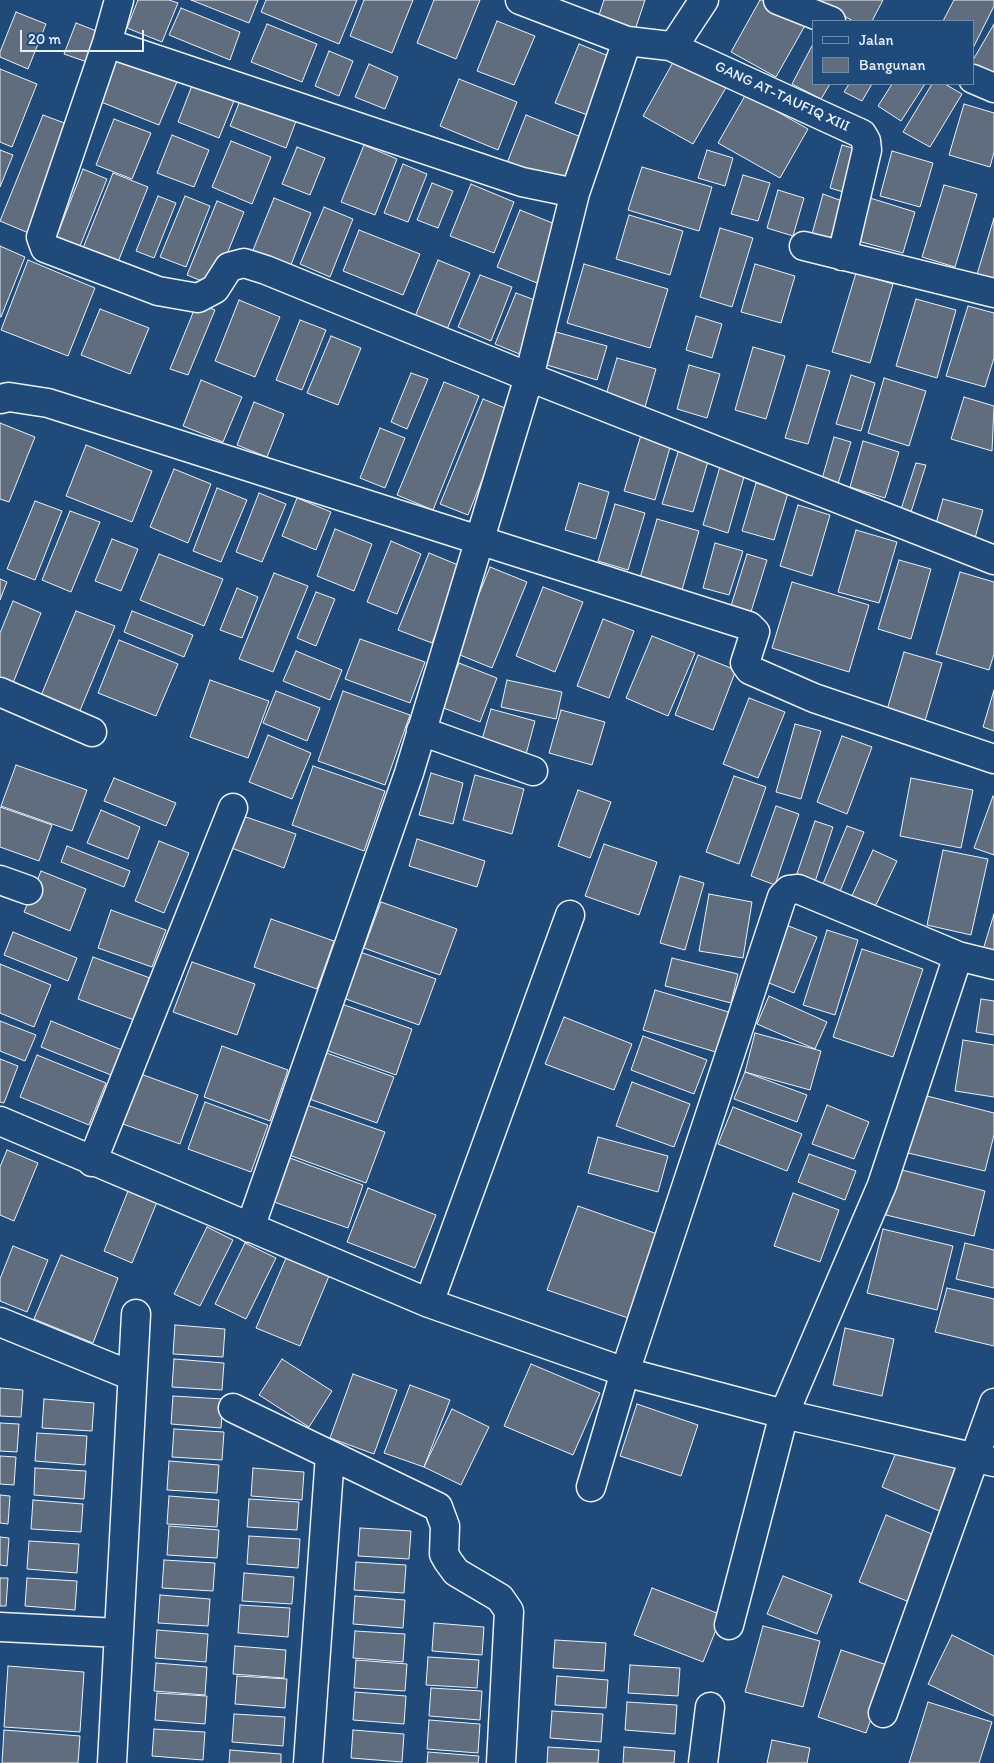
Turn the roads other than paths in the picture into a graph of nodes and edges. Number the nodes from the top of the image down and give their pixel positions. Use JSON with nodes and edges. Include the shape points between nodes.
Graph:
{"nodes":[{"id":1,"x":119,"y":0,"type":"edge"},
{"id":2,"x":520,"y":0,"type":"edge"},
{"id":3,"x":704,"y":0,"type":"edge"},
{"id":4,"x":778,"y":0,"type":"edge"},
{"id":5,"x":828,"y":20,"type":"edge"},
{"id":6,"x":627,"y":42,"type":"junction"},
{"id":7,"x":107,"y":43,"type":"junction"},
{"id":8,"x":670,"y":46,"type":"junction"},
{"id":9,"x":974,"y":79,"type":"edge"},
{"id":10,"x":994,"y":88,"type":"edge"},
{"id":11,"x":575,"y":193,"type":"junction"},
{"id":12,"x":804,"y":246,"type":"dead end"},
{"id":13,"x":842,"y":256,"type":"junction"},
{"id":14,"x":994,"y":293,"type":"edge"},
{"id":15,"x":529,"y":377,"type":"junction"},
{"id":16,"x":0,"y":399,"type":"edge"},
{"id":17,"x":478,"y":541,"type":"junction"},
{"id":18,"x":994,"y":560,"type":"edge"},
{"id":19,"x":0,"y":692,"type":"edge"},
{"id":20,"x":421,"y":731,"type":"junction"},
{"id":21,"x":92,"y":732,"type":"dead end"},
{"id":22,"x":994,"y":759,"type":"edge"},
{"id":23,"x":533,"y":771,"type":"dead end"},
{"id":24,"x":233,"y":808,"type":"dead end"},
{"id":25,"x":0,"y":880,"type":"edge"},
{"id":26,"x":28,"y":890,"type":"dead end"},
{"id":27,"x":570,"y":915,"type":"dead end"},
{"id":28,"x":958,"y":956,"type":"junction"},
{"id":29,"x":994,"y":964,"type":"edge"},
{"id":30,"x":0,"y":1121,"type":"edge"},
{"id":31,"x":92,"y":1162,"type":"junction"},
{"id":32,"x":250,"y":1228,"type":"junction"},
{"id":33,"x":429,"y":1303,"type":"junction"},
{"id":34,"x":136,"y":1314,"type":"dead end"},
{"id":35,"x":0,"y":1322,"type":"edge"},
{"id":36,"x":625,"y":1372,"type":"junction"},
{"id":37,"x":132,"y":1376,"type":"junction"},
{"id":38,"x":994,"y":1403,"type":"edge"},
{"id":39,"x":233,"y":1408,"type":"dead end"},
{"id":40,"x":784,"y":1414,"type":"junction"},
{"id":41,"x":330,"y":1455,"type":"junction"},
{"id":42,"x":984,"y":1460,"type":"edge"},
{"id":43,"x":591,"y":1487,"type":"dead end"},
{"id":44,"x":729,"y":1625,"type":"dead end"},
{"id":45,"x":0,"y":1627,"type":"edge"},
{"id":46,"x":119,"y":1633,"type":"junction"},
{"id":47,"x":710,"y":1707,"type":"dead end"},
{"id":48,"x":883,"y":1713,"type":"dead end"},
{"id":49,"x":112,"y":1763,"type":"edge"},
{"id":50,"x":308,"y":1763,"type":"edge"},
{"id":51,"x":501,"y":1763,"type":"edge"},
{"id":52,"x":704,"y":1763,"type":"edge"}],
"edges":[{"from":1,"to":7,"type":"street"},
{"from":2,"to":6,"type":"street","name":"GANG AT-TAUFIQ XIII"},
{"from":3,"to":8,"type":"street","via":[[677,41]]},
{"from":4,"to":5,"type":"street"},
{"from":6,"to":8,"type":"street","name":"GANG AT-TAUFIQ XIII"},
{"from":6,"to":11,"type":"street"},
{"from":7,"to":11,"type":"street","via":[[522,182]]},
{"from":7,"to":15,"type":"street","via":[[41,238],[45,248],[158,291],[198,298],[215,289],[229,267],[244,263]]},
{"from":8,"to":13,"type":"street","name":"GANG AT-TAUFIQ XIII","via":[[862,134],[867,150]]},
{"from":9,"to":10,"type":"street"},
{"from":11,"to":15,"type":"street"},
{"from":12,"to":13,"type":"street"},
{"from":13,"to":14,"type":"street"},
{"from":15,"to":17,"type":"street"},
{"from":15,"to":18,"type":"street"},
{"from":16,"to":17,"type":"street","via":[[9,397],[48,403]]},
{"from":17,"to":20,"type":"street"},
{"from":17,"to":22,"type":"street","via":[[749,626],[755,632],[745,663],[750,670],[814,698]]},
{"from":19,"to":21,"type":"street"},
{"from":20,"to":23,"type":"street"},
{"from":20,"to":32,"type":"street"},
{"from":24,"to":31,"type":"street"},
{"from":25,"to":26,"type":"street"},
{"from":27,"to":33,"type":"street"},
{"from":28,"to":29,"type":"street"},
{"from":28,"to":36,"type":"street","via":[[798,889],[789,890],[782,897]]},
{"from":28,"to":40,"type":"street","via":[[882,1185]]},
{"from":30,"to":31,"type":"street"},
{"from":31,"to":32,"type":"street"},
{"from":32,"to":33,"type":"street"},
{"from":33,"to":36,"type":"street"},
{"from":34,"to":37,"type":"street"},
{"from":35,"to":37,"type":"street"},
{"from":36,"to":40,"type":"street"},
{"from":36,"to":43,"type":"street"},
{"from":37,"to":46,"type":"street"},
{"from":38,"to":42,"type":"street"},
{"from":39,"to":41,"type":"street"},
{"from":40,"to":42,"type":"street"},
{"from":40,"to":44,"type":"street"},
{"from":41,"to":50,"type":"street"},
{"from":41,"to":51,"type":"street","via":[[438,1507],[445,1526],[444,1554],[448,1561],[456,1572],[500,1598],[509,1611]]},
{"from":42,"to":48,"type":"street"},
{"from":45,"to":46,"type":"street"},
{"from":46,"to":49,"type":"street"},
{"from":47,"to":52,"type":"street"}]}
